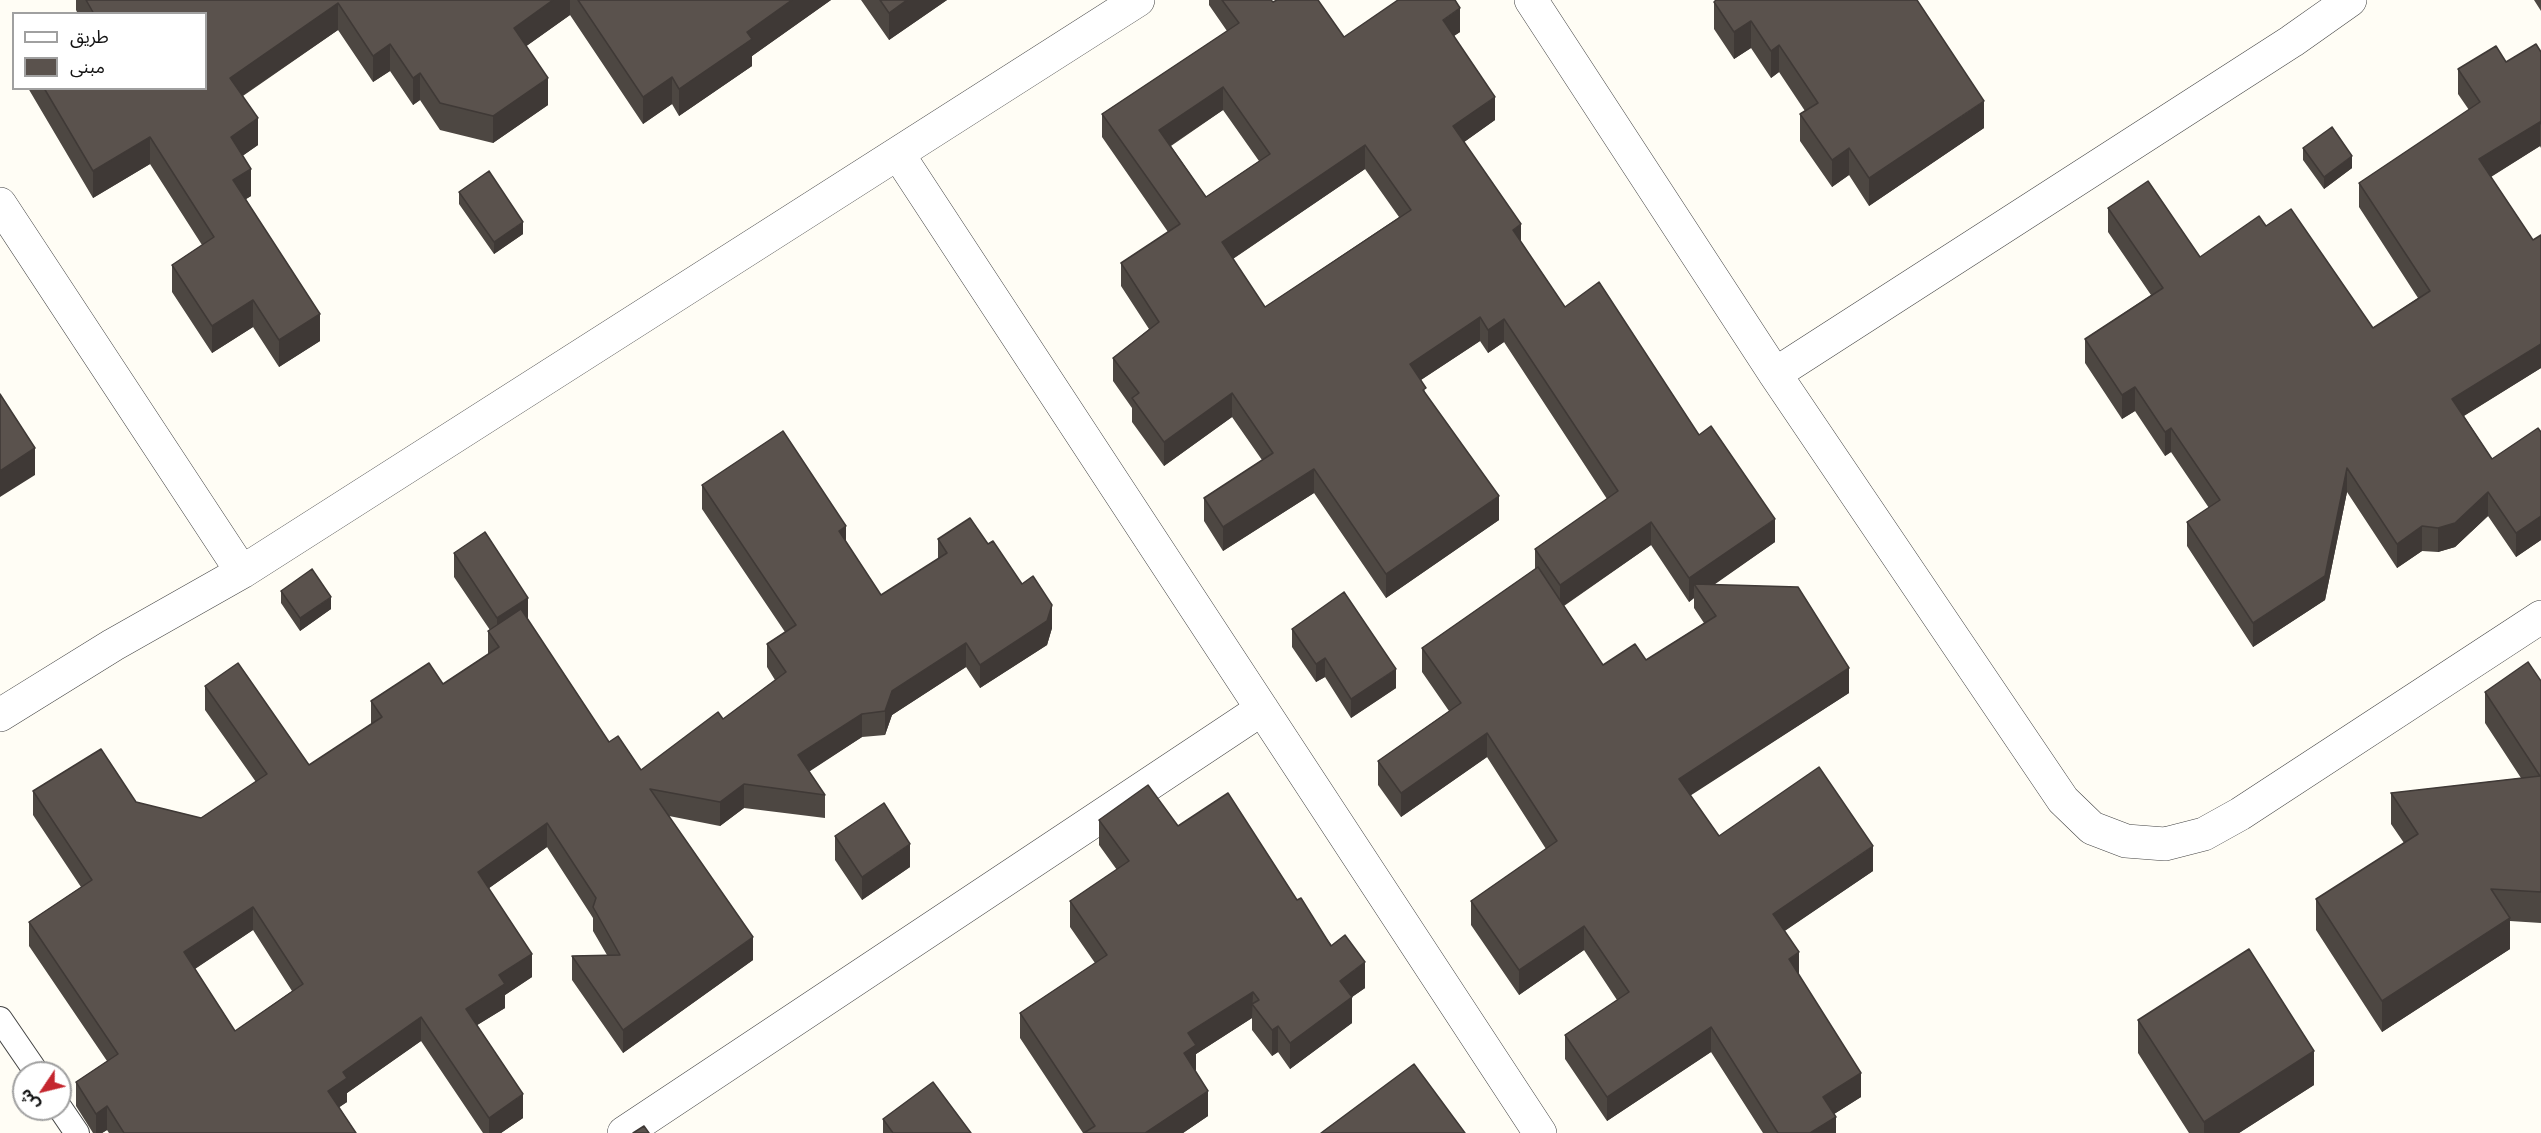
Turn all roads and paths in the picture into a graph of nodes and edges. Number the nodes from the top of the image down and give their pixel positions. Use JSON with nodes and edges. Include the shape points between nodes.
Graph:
{"nodes":[{"id":1,"x":1138,"y":0,"type":"edge"},
{"id":2,"x":1531,"y":0,"type":"edge"},
{"id":3,"x":2350,"y":0,"type":"edge"},
{"id":4,"x":898,"y":154,"type":"junction"},
{"id":5,"x":0,"y":204,"type":"edge"},
{"id":6,"x":1775,"y":374,"type":"junction"},
{"id":7,"x":242,"y":572,"type":"junction"},
{"id":8,"x":2541,"y":617,"type":"edge"},
{"id":9,"x":1262,"y":709,"type":"junction"},
{"id":10,"x":0,"y":715,"type":"edge"},
{"id":11,"x":0,"y":1018,"type":"edge"},
{"id":12,"x":29,"y":1061,"type":"edge"},
{"id":13,"x":624,"y":1133,"type":"edge"},
{"id":14,"x":1540,"y":1133,"type":"edge"}],
"edges":[{"from":1,"to":4,"type":"street"},
{"from":2,"to":6,"type":"street"},
{"from":3,"to":6,"type":"street"},
{"from":4,"to":7,"type":"street"},
{"from":4,"to":9,"type":"street"},
{"from":5,"to":7,"type":"street"},
{"from":6,"to":8,"type":"street","via":[[2063,800],[2092,828],[2126,841],[2165,844],[2204,834]]},
{"from":7,"to":10,"type":"street"},
{"from":9,"to":13,"type":"street"},
{"from":9,"to":14,"type":"street"},
{"from":11,"to":12,"type":"lane"}]}
